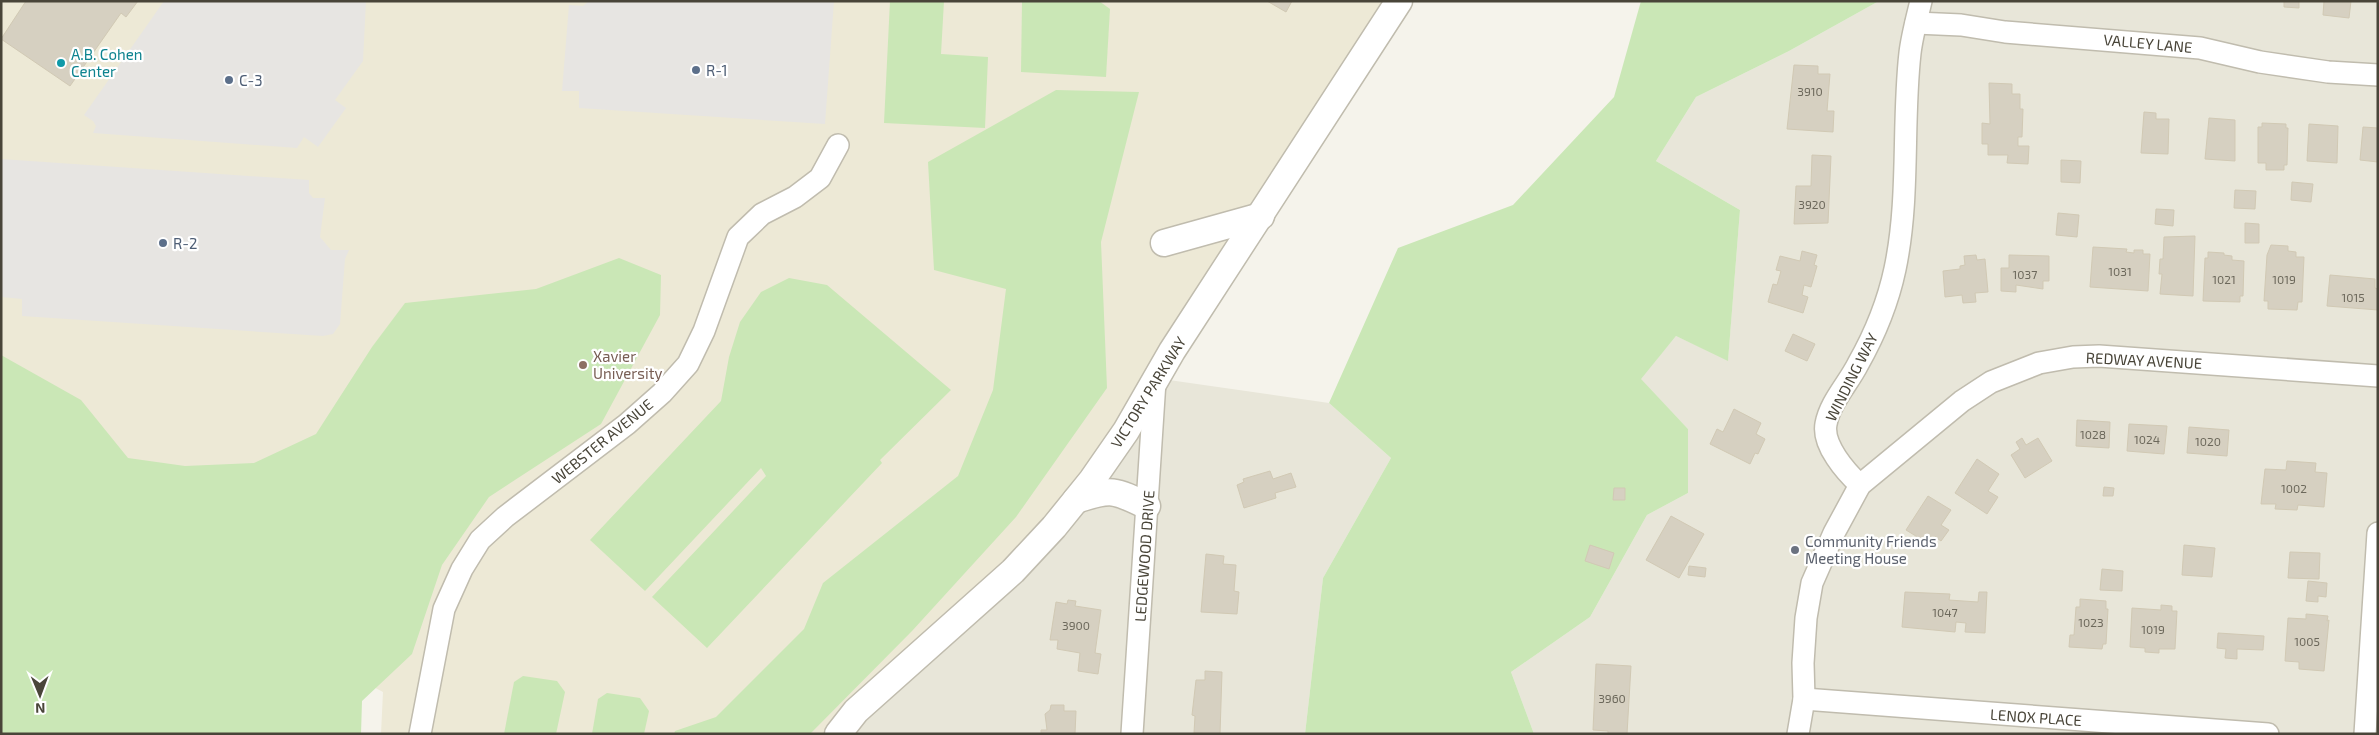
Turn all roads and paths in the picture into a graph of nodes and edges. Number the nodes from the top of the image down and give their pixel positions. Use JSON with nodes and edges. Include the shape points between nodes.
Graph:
{"nodes":[{"id":1,"x":1399,"y":1,"type":"edge"},
{"id":2,"x":1921,"y":1,"type":"edge"},
{"id":3,"x":1916,"y":23,"type":"junction"},
{"id":4,"x":2378,"y":75,"type":"edge"},
{"id":5,"x":838,"y":145,"type":"dead end"},
{"id":6,"x":1261,"y":216,"type":"junction"},
{"id":7,"x":1164,"y":243,"type":"dead end"},
{"id":8,"x":2378,"y":376,"type":"edge"},
{"id":9,"x":1155,"y":378,"type":"junction"},
{"id":10,"x":1860,"y":485,"type":"junction"},
{"id":11,"x":1076,"y":500,"type":"junction"},
{"id":12,"x":1147,"y":506,"type":"junction"},
{"id":13,"x":2378,"y":533,"type":"edge"},
{"id":14,"x":1804,"y":699,"type":"junction"},
{"id":15,"x":420,"y":734,"type":"edge"},
{"id":16,"x":838,"y":734,"type":"edge"},
{"id":17,"x":1132,"y":734,"type":"edge"},
{"id":18,"x":1798,"y":734,"type":"edge"},
{"id":19,"x":2268,"y":734,"type":"edge"},
{"id":20,"x":2365,"y":734,"type":"edge"}],
"edges":[{"from":1,"to":6,"type":"street","name":"VICTORY PARKWAY"},
{"from":2,"to":3,"type":"street","name":"WINDING WAY"},
{"from":3,"to":4,"type":"street","name":"VALLEY LANE","via":[[2190,47],[2260,62]]},
{"from":3,"to":10,"type":"street","name":"WINDING WAY","via":[[1910,52],[1900,234],[1895,269],[1873,335],[1836,398],[1825,426],[1836,459]]},
{"from":5,"to":15,"type":"street","name":"WEBSTER AVENUE","via":[[820,178],[795,197],[762,214],[738,237],[688,364],[662,393],[628,424],[505,517],[480,540],[444,609]]},
{"from":6,"to":7,"type":"street"},
{"from":6,"to":9,"type":"street","name":"VICTORY PARKWAY"},
{"from":8,"to":10,"type":"street","name":"REDWAY AVENUE","via":[[2098,356],[2039,363],[1991,382],[1962,400]]},
{"from":9,"to":11,"type":"street","name":"VICTORY PARKWAY","via":[[1126,431]]},
{"from":9,"to":12,"type":"street","name":"LEDGEWOOD DRIVE"},
{"from":10,"to":14,"type":"street","via":[[1812,583],[1805,627]]},
{"from":11,"to":12,"type":"street","via":[[1098,492],[1119,492]]},
{"from":11,"to":16,"type":"street","name":"VICTORY PARKWAY","via":[[1013,571],[856,711]]},
{"from":12,"to":17,"type":"street","name":"LEDGEWOOD DRIVE"},
{"from":13,"to":20,"type":"street"},
{"from":14,"to":18,"type":"street"},
{"from":14,"to":19,"type":"street","name":"LENOX PLACE"}]}
